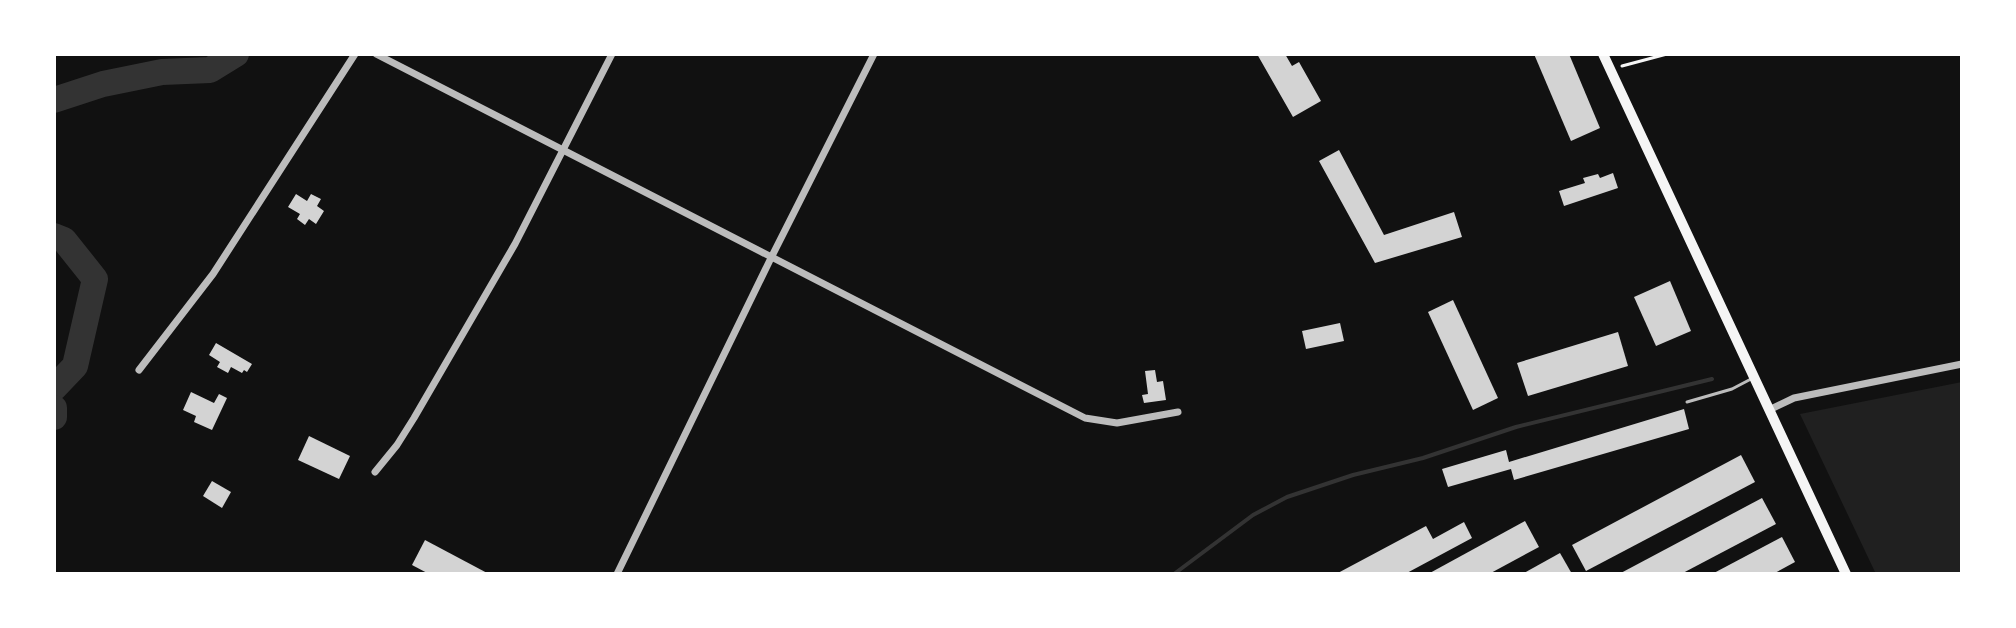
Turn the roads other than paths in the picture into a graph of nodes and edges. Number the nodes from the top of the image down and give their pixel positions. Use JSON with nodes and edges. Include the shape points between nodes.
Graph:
{"nodes":[{"id":1,"x":355,"y":54,"type":"edge"},
{"id":2,"x":376,"y":54,"type":"edge"},
{"id":3,"x":612,"y":54,"type":"edge"},
{"id":4,"x":874,"y":54,"type":"edge"},
{"id":5,"x":1603,"y":54,"type":"edge"},
{"id":6,"x":563,"y":150,"type":"junction"},
{"id":7,"x":771,"y":258,"type":"junction"},
{"id":8,"x":1962,"y":364,"type":"edge"},
{"id":9,"x":139,"y":370,"type":"dead end"},
{"id":10,"x":1754,"y":378,"type":"junction"},
{"id":11,"x":1687,"y":402,"type":"dead end"},
{"id":12,"x":1769,"y":410,"type":"junction"},
{"id":13,"x":1178,"y":412,"type":"dead end"},
{"id":14,"x":375,"y":472,"type":"dead end"},
{"id":15,"x":617,"y":574,"type":"edge"},
{"id":16,"x":1846,"y":574,"type":"edge"}],
"edges":[{"from":1,"to":9,"type":"street","via":[[213,274]]},
{"from":2,"to":6,"type":"street"},
{"from":3,"to":6,"type":"street"},
{"from":4,"to":7,"type":"street"},
{"from":5,"to":10,"type":"main road"},
{"from":6,"to":7,"type":"street"},
{"from":6,"to":14,"type":"street","via":[[414,418]]},
{"from":7,"to":13,"type":"street","via":[[1085,418],[1117,423]]},
{"from":7,"to":15,"type":"street"},
{"from":8,"to":12,"type":"street","via":[[1794,398]]},
{"from":10,"to":11,"type":"lane"},
{"from":10,"to":12,"type":"main road"},
{"from":12,"to":16,"type":"main road"}]}
